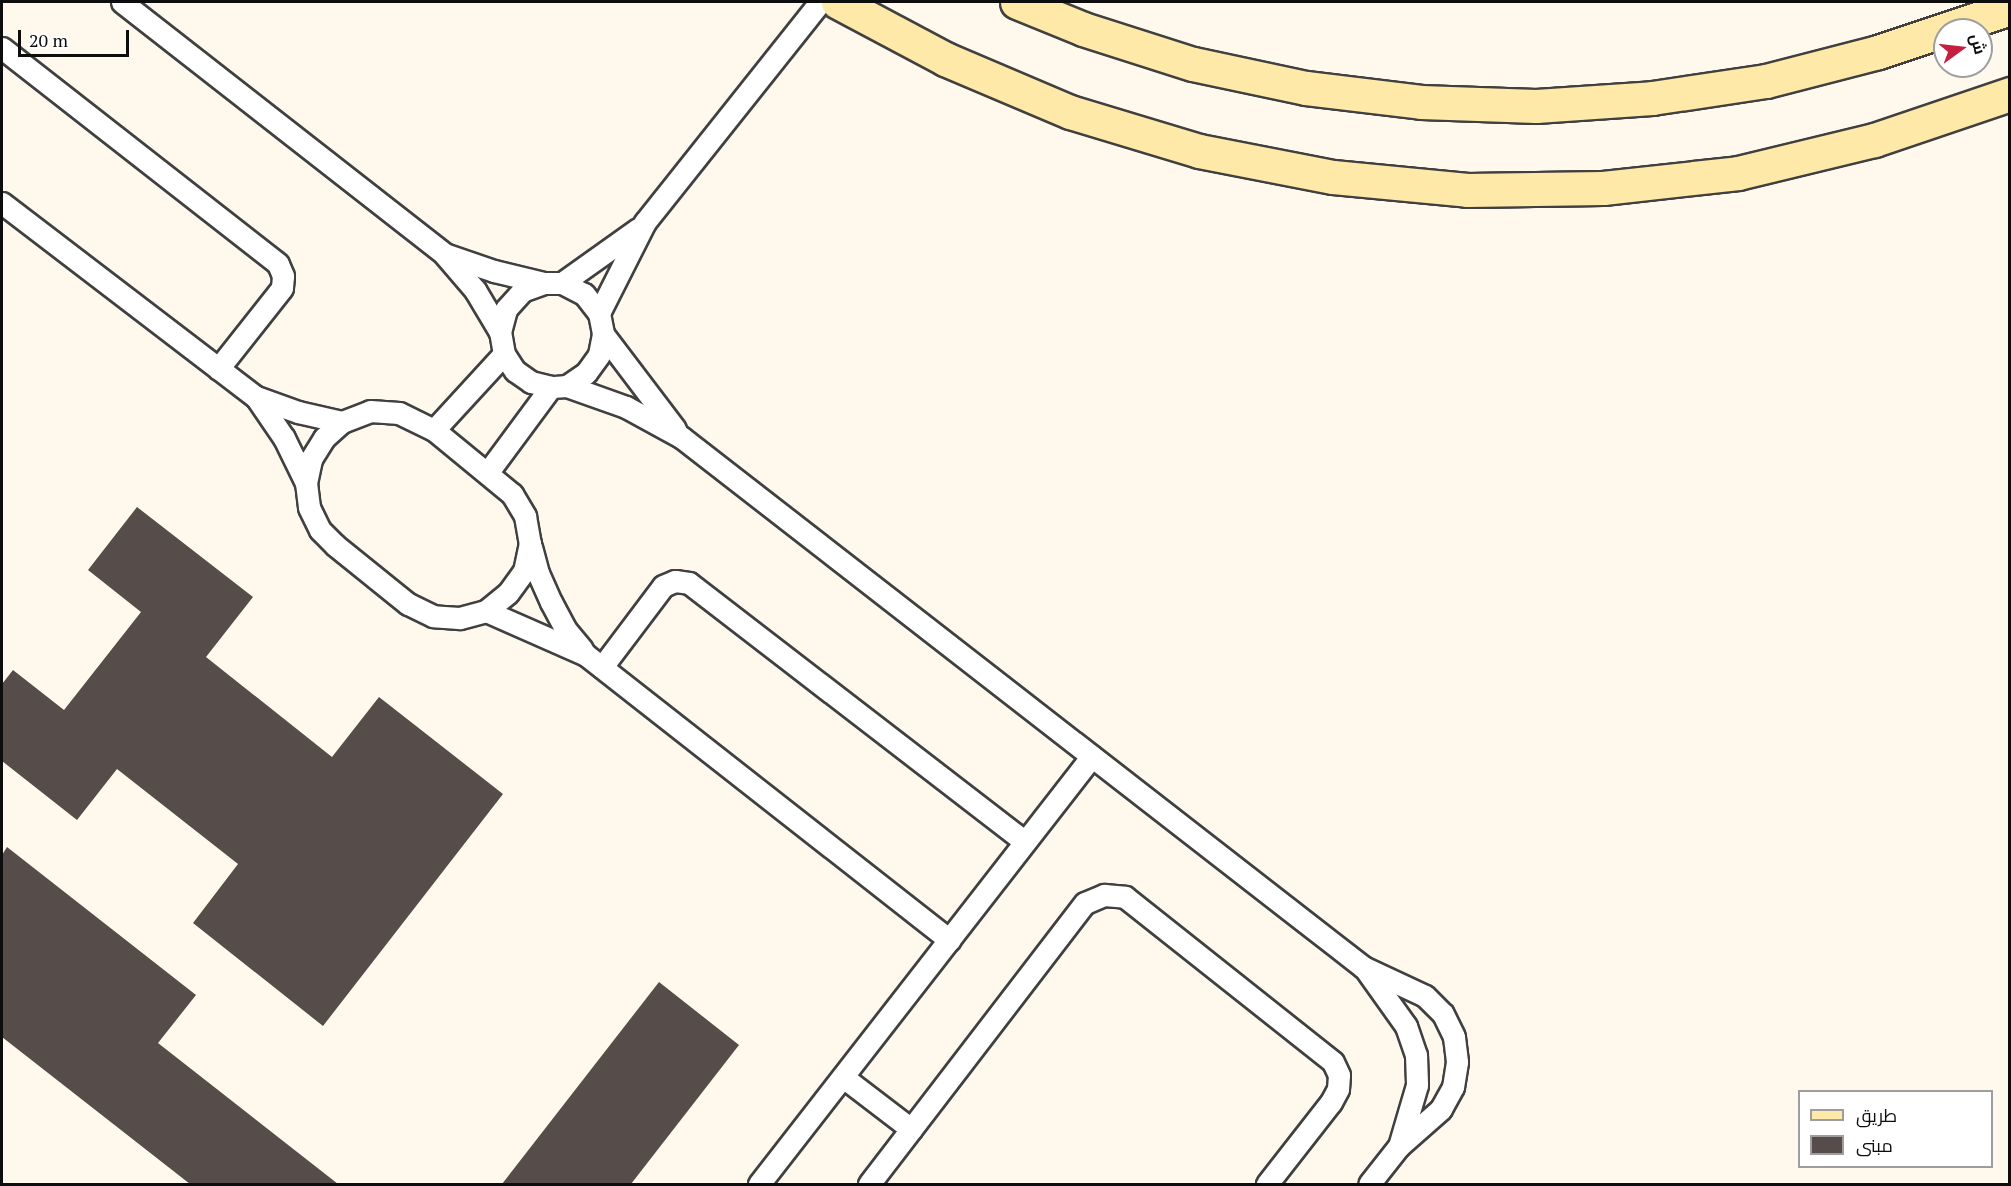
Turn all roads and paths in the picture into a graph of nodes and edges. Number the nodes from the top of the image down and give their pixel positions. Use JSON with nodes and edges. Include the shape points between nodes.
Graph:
{"nodes":[{"id":1,"x":122,"y":2,"type":"edge"},
{"id":2,"x":820,"y":2,"type":"edge"},
{"id":3,"x":838,"y":2,"type":"edge"},
{"id":4,"x":1017,"y":2,"type":"edge"},
{"id":5,"x":2010,"y":8,"type":"edge"},
{"id":6,"x":2,"y":48,"type":"edge"},
{"id":7,"x":2010,"y":94,"type":"edge"},
{"id":8,"x":2,"y":203,"type":"edge"},
{"id":9,"x":645,"y":222,"type":"junction"},
{"id":10,"x":444,"y":254,"type":"junction"},
{"id":11,"x":553,"y":283,"type":"junction"},
{"id":12,"x":599,"y":313,"type":"junction"},
{"id":13,"x":500,"y":332,"type":"junction"},
{"id":14,"x":603,"y":334,"type":"junction"},
{"id":15,"x":504,"y":354,"type":"junction"},
{"id":16,"x":218,"y":369,"type":"junction"},
{"id":17,"x":559,"y":386,"type":"junction"},
{"id":18,"x":256,"y":397,"type":"junction"},
{"id":19,"x":342,"y":422,"type":"junction"},
{"id":20,"x":434,"y":430,"type":"junction"},
{"id":21,"x":681,"y":437,"type":"junction"},
{"id":22,"x":488,"y":472,"type":"junction"},
{"id":23,"x":306,"y":483,"type":"junction"},
{"id":24,"x":530,"y":543,"type":"junction"},
{"id":25,"x":486,"y":611,"type":"junction"},
{"id":26,"x":594,"y":661,"type":"junction"},
{"id":27,"x":1092,"y":756,"type":"junction"},
{"id":28,"x":1025,"y":842,"type":"junction"},
{"id":29,"x":949,"y":940,"type":"junction"},
{"id":30,"x":1363,"y":967,"type":"junction"},
{"id":31,"x":843,"y":1077,"type":"junction"},
{"id":32,"x":911,"y":1129,"type":"junction"},
{"id":33,"x":1399,"y":1146,"type":"junction"},
{"id":34,"x":759,"y":1185,"type":"edge"},
{"id":35,"x":869,"y":1185,"type":"edge"},
{"id":36,"x":1267,"y":1185,"type":"edge"},
{"id":37,"x":1369,"y":1185,"type":"edge"}],
"edges":[{"from":1,"to":10,"type":"lane"},
{"from":2,"to":9,"type":"lane"},
{"from":3,"to":7,"type":"main road","via":[[945,59],[1070,112],[1189,148],[1333,177],[1467,190],[1603,188],[1738,173],[1874,140]]},
{"from":4,"to":5,"type":"main road","via":[[1083,29],[1193,64],[1306,88],[1421,102],[1536,106],[1652,98],[1766,81],[1878,52]]},
{"from":6,"to":16,"type":"lane","via":[[278,264],[282,288]]},
{"from":8,"to":16,"type":"lane"},
{"from":9,"to":11,"type":"lane"},
{"from":9,"to":12,"type":"lane"},
{"from":10,"to":11,"type":"lane","via":[[494,271]]},
{"from":10,"to":13,"type":"lane","via":[[475,290]]},
{"from":11,"to":12,"type":"lane","via":[[584,294]]},
{"from":11,"to":13,"type":"lane","via":[[522,291],[506,309]]},
{"from":12,"to":14,"type":"lane"},
{"from":13,"to":15,"type":"lane"},
{"from":14,"to":17,"type":"lane","via":[[599,355],[586,373]]},
{"from":14,"to":21,"type":"lane"},
{"from":15,"to":17,"type":"lane","via":[[515,371],[531,382]]},
{"from":15,"to":20,"type":"lane"},
{"from":16,"to":18,"type":"lane"},
{"from":17,"to":21,"type":"lane","via":[[626,407]]},
{"from":17,"to":22,"type":"lane"},
{"from":18,"to":19,"type":"lane"},
{"from":18,"to":23,"type":"lane","via":[[284,438]]},
{"from":19,"to":20,"type":"lane","via":[[370,411],[399,413]]},
{"from":19,"to":23,"type":"lane","via":[[315,452]]},
{"from":20,"to":22,"type":"lane"},
{"from":21,"to":27,"type":"lane"},
{"from":22,"to":24,"type":"lane","via":[[512,494],[525,516]]},
{"from":23,"to":25,"type":"lane","via":[[309,507],[320,530],[408,604],[433,616],[459,618]]},
{"from":24,"to":25,"type":"lane","via":[[524,571],[508,593]]},
{"from":24,"to":26,"type":"lane","via":[[550,602],[566,630]]},
{"from":25,"to":26,"type":"lane"},
{"from":26,"to":28,"type":"lane","via":[[663,586],[675,581],[688,583]]},
{"from":26,"to":29,"type":"lane"},
{"from":27,"to":28,"type":"lane"},
{"from":27,"to":30,"type":"lane"},
{"from":28,"to":29,"type":"lane"},
{"from":29,"to":31,"type":"lane"},
{"from":30,"to":33,"type":"lane","via":[[1406,1026],[1416,1055],[1417,1085]]},
{"from":30,"to":33,"type":"lane","via":[[1425,996],[1443,1014],[1454,1037],[1457,1062],[1453,1087],[1441,1109]]},
{"from":31,"to":32,"type":"lane"},
{"from":31,"to":34,"type":"lane"},
{"from":32,"to":35,"type":"lane"},
{"from":32,"to":36,"type":"lane","via":[[1085,903],[1104,895],[1125,897],[1333,1062],[1339,1075],[1338,1089]]},
{"from":33,"to":37,"type":"lane"}]}
